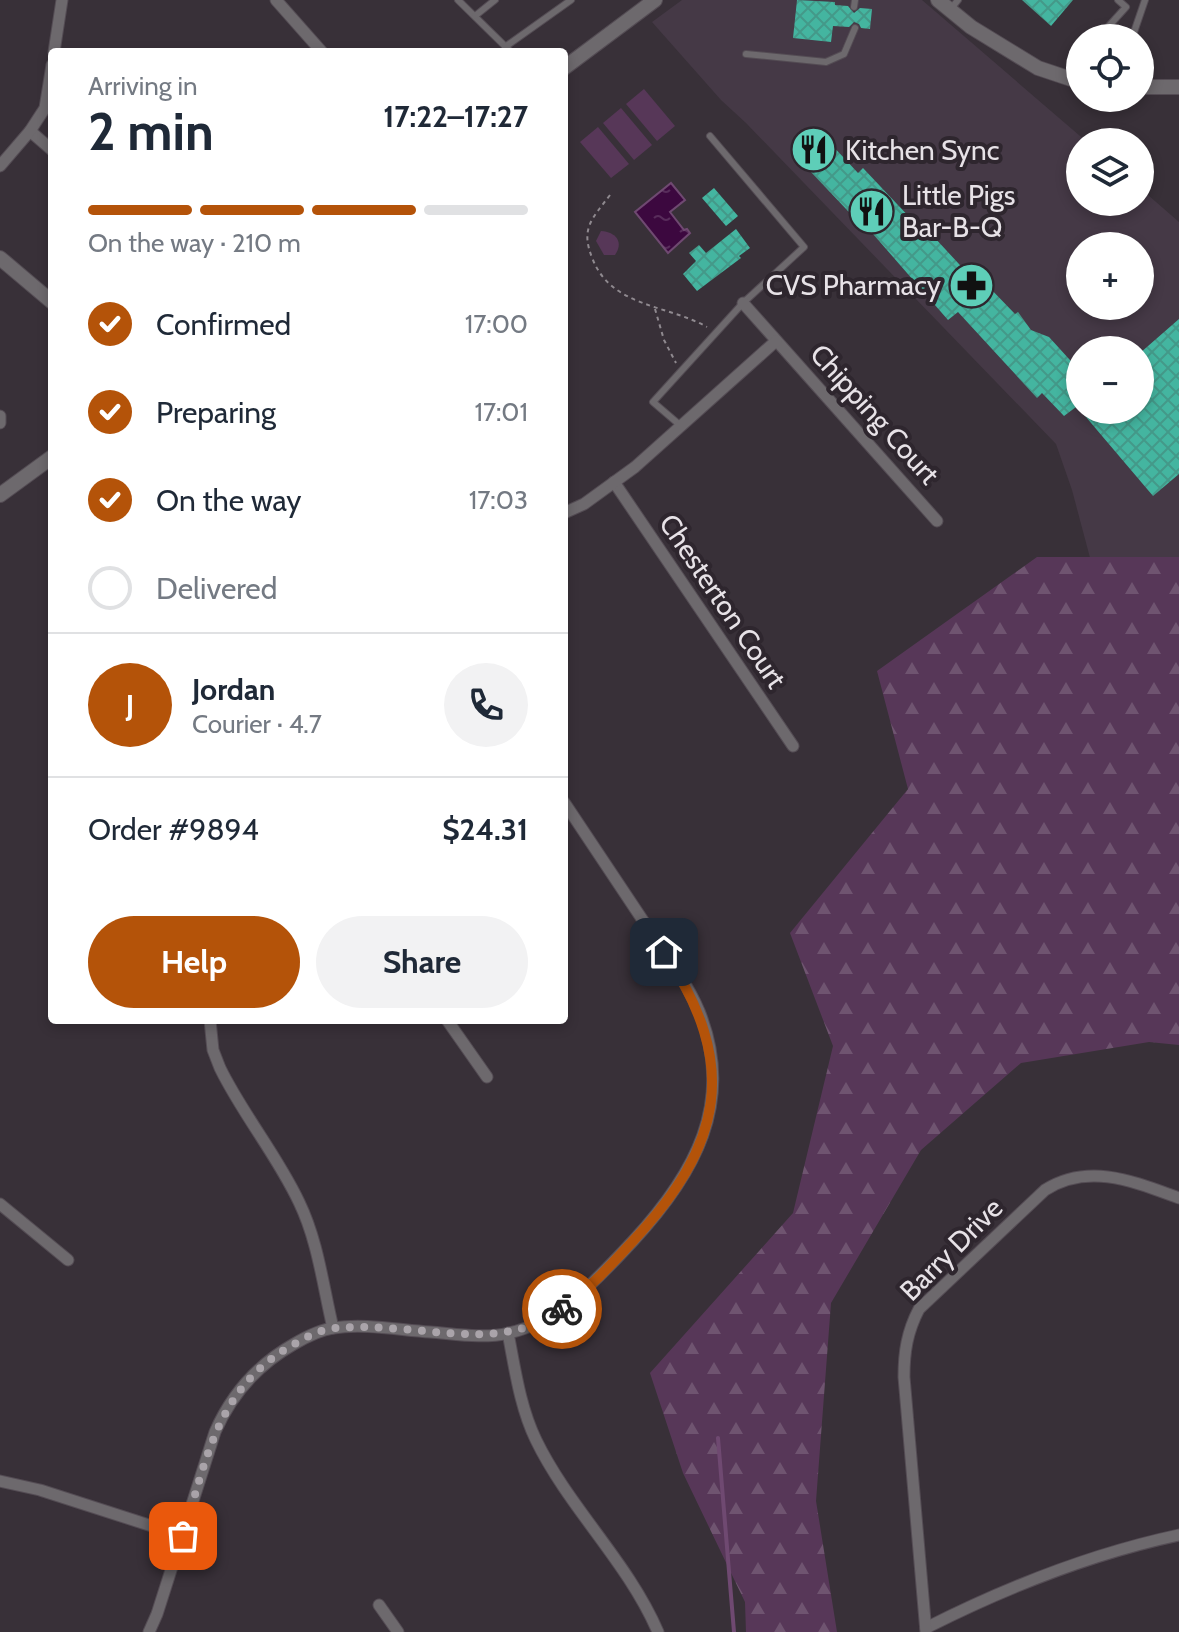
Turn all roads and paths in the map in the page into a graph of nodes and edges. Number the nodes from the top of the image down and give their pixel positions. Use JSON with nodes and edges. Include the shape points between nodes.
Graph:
{"nodes":[{"id":1,"x":62,"y":0,"type":"edge"},
{"id":2,"x":276,"y":0,"type":"edge"},
{"id":3,"x":458,"y":0,"type":"edge"},
{"id":4,"x":495,"y":0,"type":"edge"},
{"id":5,"x":571,"y":0,"type":"edge"},
{"id":6,"x":655,"y":0,"type":"edge"},
{"id":7,"x":938,"y":0,"type":"edge"},
{"id":8,"x":1118,"y":0,"type":"edge"},
{"id":9,"x":1145,"y":0,"type":"edge"},
{"id":10,"x":954,"y":5,"type":"edge"},
{"id":11,"x":475,"y":16,"type":"junction"},
{"id":12,"x":1111,"y":24,"type":"edge"},
{"id":13,"x":1137,"y":24,"type":"edge"},
{"id":14,"x":855,"y":28,"type":"dead end"},
{"id":15,"x":55,"y":48,"type":"edge"},
{"id":16,"x":318,"y":48,"type":"edge"},
{"id":17,"x":507,"y":48,"type":"edge"},
{"id":18,"x":509,"y":48,"type":"edge"},
{"id":19,"x":746,"y":54,"type":"dead end"},
{"id":20,"x":568,"y":65,"type":"edge"},
{"id":21,"x":1066,"y":78,"type":"edge"},
{"id":22,"x":1154,"y":87,"type":"edge"},
{"id":23,"x":1179,"y":87,"type":"edge"},
{"id":24,"x":48,"y":90,"type":"edge"},
{"id":25,"x":30,"y":131,"type":"junction"},
{"id":26,"x":710,"y":136,"type":"dead end"},
{"id":27,"x":48,"y":147,"type":"edge"},
{"id":28,"x":0,"y":166,"type":"edge"},
{"id":29,"x":610,"y":195,"type":"dead end"},
{"id":30,"x":0,"y":258,"type":"edge"},
{"id":31,"x":48,"y":299,"type":"edge"},
{"id":32,"x":743,"y":303,"type":"junction"},
{"id":33,"x":655,"y":308,"type":"junction"},
{"id":34,"x":716,"y":332,"type":"junction"},
{"id":35,"x":776,"y":341,"type":"junction"},
{"id":36,"x":680,"y":371,"type":"junction"},
{"id":37,"x":0,"y":416,"type":"edge"},
{"id":38,"x":0,"y":423,"type":"edge"},
{"id":39,"x":681,"y":426,"type":"junction"},
{"id":40,"x":48,"y":460,"type":"edge"},
{"id":41,"x":614,"y":482,"type":"junction"},
{"id":42,"x":0,"y":495,"type":"edge"},
{"id":43,"x":568,"y":511,"type":"edge"},
{"id":44,"x":937,"y":521,"type":"dead end"},
{"id":45,"x":793,"y":746,"type":"dead end"},
{"id":46,"x":568,"y":808,"type":"edge"},
{"id":47,"x":210,"y":1024,"type":"edge"},
{"id":48,"x":450,"y":1024,"type":"edge"},
{"id":49,"x":487,"y":1077,"type":"dead end"},
{"id":50,"x":1179,"y":1198,"type":"edge"},
{"id":51,"x":0,"y":1204,"type":"edge"},
{"id":52,"x":68,"y":1260,"type":"dead end"},
{"id":53,"x":333,"y":1328,"type":"junction"},
{"id":54,"x":508,"y":1333,"type":"junction"},
{"id":55,"x":0,"y":1481,"type":"edge"},
{"id":56,"x":1179,"y":1535,"type":"edge"},
{"id":57,"x":183,"y":1536,"type":"junction"},
{"id":58,"x":379,"y":1605,"type":"dead end"},
{"id":59,"x":926,"y":1630,"type":"edge"},
{"id":60,"x":149,"y":1632,"type":"edge"},
{"id":61,"x":398,"y":1632,"type":"edge"},
{"id":62,"x":658,"y":1632,"type":"edge"}],
"edges":[{"from":1,"to":15,"type":"street"},
{"from":2,"to":16,"type":"street"},
{"from":3,"to":11,"type":"lane"},
{"from":4,"to":11,"type":"lane"},
{"from":5,"to":18,"type":"lane"},
{"from":6,"to":20,"type":"street"},
{"from":7,"to":10,"type":"street"},
{"from":8,"to":12,"type":"lane","via":[[1126,7]]},
{"from":9,"to":13,"type":"lane"},
{"from":10,"to":21,"type":"street","via":[[971,27],[1038,68]]},
{"from":11,"to":17,"type":"lane"},
{"from":14,"to":19,"type":"lane","via":[[844,54],[826,62]]},
{"from":22,"to":23,"type":"street"},
{"from":24,"to":25,"type":"street","via":[[45,108]]},
{"from":25,"to":27,"type":"street"},
{"from":25,"to":28,"type":"street"},
{"from":26,"to":32,"type":"lane","via":[[804,247]]},
{"from":29,"to":33,"type":"path","via":[[587,229],[591,255],[611,286]]},
{"from":30,"to":31,"type":"street"},
{"from":32,"to":34,"type":"lane"},
{"from":32,"to":35,"type":"street","name":"Chipping Court"},
{"from":33,"to":34,"type":"path","via":[[694,319]]},
{"from":33,"to":36,"type":"path"},
{"from":34,"to":36,"type":"lane"},
{"from":35,"to":39,"type":"street"},
{"from":35,"to":44,"type":"street","name":"Chipping Court"},
{"from":36,"to":39,"type":"lane","via":[[653,402]]},
{"from":37,"to":38,"type":"street"},
{"from":39,"to":41,"type":"street"},
{"from":40,"to":42,"type":"street"},
{"from":41,"to":43,"type":"street"},
{"from":41,"to":45,"type":"street","name":"Chesterton Court"},
{"from":46,"to":54,"type":"street","via":[[690,993],[709,1042],[711,1093],[698,1150],[656,1217],[571,1302]]},
{"from":47,"to":53,"type":"street","via":[[220,1068],[300,1203]]},
{"from":48,"to":49,"type":"street"},
{"from":50,"to":59,"type":"street","name":"Barry Drive","via":[[1118,1178],[1089,1175],[1062,1181],[1045,1190],[919,1309],[908,1333],[904,1377]]},
{"from":51,"to":52,"type":"street"},
{"from":53,"to":54,"type":"street"},
{"from":53,"to":57,"type":"street","via":[[272,1357],[237,1393],[215,1432]]},
{"from":54,"to":62,"type":"street","via":[[537,1443]]},
{"from":55,"to":57,"type":"street"},
{"from":56,"to":59,"type":"street","via":[[1051,1571]]},
{"from":57,"to":60,"type":"street"},
{"from":58,"to":61,"type":"street"}]}
